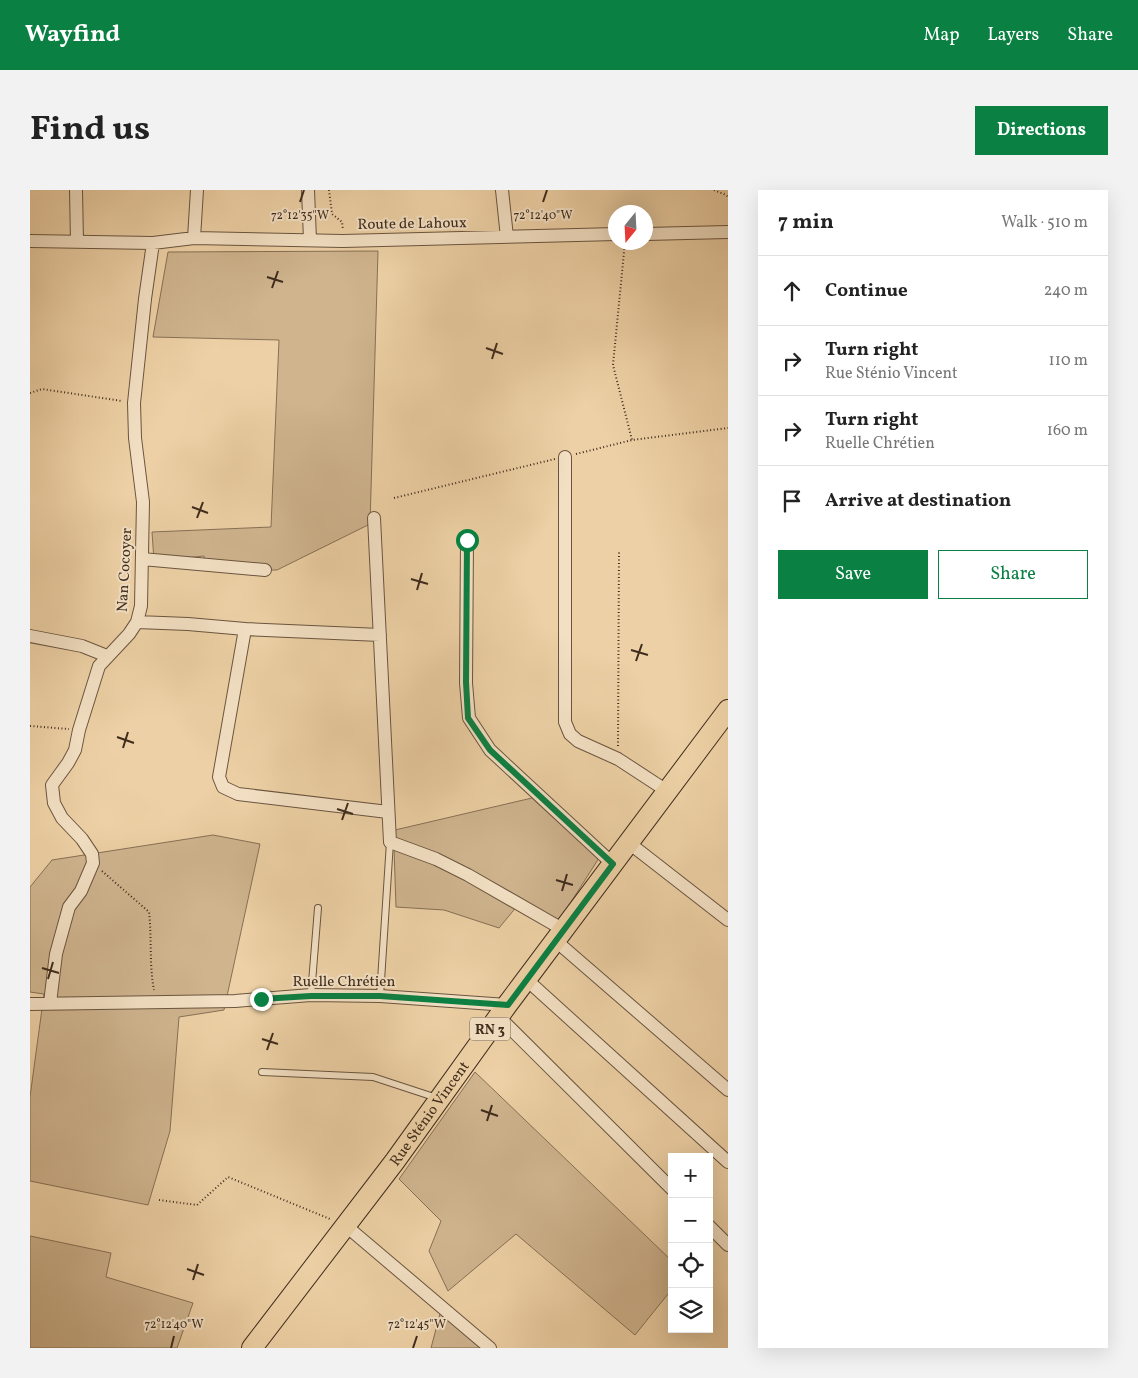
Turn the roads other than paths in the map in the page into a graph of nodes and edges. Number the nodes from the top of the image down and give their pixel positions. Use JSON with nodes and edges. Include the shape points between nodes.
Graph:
{"nodes":[{"id":1,"x":76,"y":190,"type":"edge"},
{"id":2,"x":197,"y":190,"type":"edge"},
{"id":3,"x":308,"y":190,"type":"edge"},
{"id":4,"x":502,"y":190,"type":"edge"},
{"id":5,"x":728,"y":232,"type":"edge"},
{"id":6,"x":608,"y":234,"type":"edge"},
{"id":7,"x":653,"y":234,"type":"edge"},
{"id":8,"x":507,"y":237,"type":"junction"},
{"id":9,"x":194,"y":238,"type":"junction"},
{"id":10,"x":310,"y":240,"type":"junction"},
{"id":11,"x":30,"y":241,"type":"edge"},
{"id":12,"x":77,"y":242,"type":"junction"},
{"id":13,"x":153,"y":243,"type":"junction"},
{"id":14,"x":565,"y":457,"type":"dead end"},
{"id":15,"x":374,"y":518,"type":"dead end"},
{"id":16,"x":467,"y":540,"type":"dead end"},
{"id":17,"x":142,"y":559,"type":"junction"},
{"id":18,"x":265,"y":570,"type":"dead end"},
{"id":19,"x":137,"y":622,"type":"junction"},
{"id":20,"x":245,"y":630,"type":"junction"},
{"id":21,"x":380,"y":635,"type":"junction"},
{"id":22,"x":30,"y":636,"type":"edge"},
{"id":23,"x":107,"y":656,"type":"junction"},
{"id":24,"x":728,"y":710,"type":"edge"},
{"id":25,"x":667,"y":791,"type":"junction"},
{"id":26,"x":388,"y":812,"type":"junction"},
{"id":27,"x":390,"y":842,"type":"junction"},
{"id":28,"x":629,"y":843,"type":"junction"},
{"id":29,"x":613,"y":864,"type":"junction"},
{"id":30,"x":318,"y":908,"type":"dead end"},
{"id":31,"x":728,"y":920,"type":"edge"},
{"id":32,"x":560,"y":935,"type":"junction"},
{"id":33,"x":526,"y":980,"type":"junction"},
{"id":34,"x":311,"y":996,"type":"junction"},
{"id":35,"x":380,"y":996,"type":"junction"},
{"id":36,"x":50,"y":1003,"type":"junction"},
{"id":37,"x":30,"y":1004,"type":"edge"},
{"id":38,"x":503,"y":1011,"type":"junction"},
{"id":39,"x":262,"y":1072,"type":"dead end"},
{"id":40,"x":728,"y":1090,"type":"edge"},
{"id":41,"x":440,"y":1100,"type":"junction"},
{"id":42,"x":728,"y":1162,"type":"edge"},
{"id":43,"x":668,"y":1185,"type":"edge"},
{"id":44,"x":345,"y":1226,"type":"junction"},
{"id":45,"x":713,"y":1230,"type":"edge"},
{"id":46,"x":728,"y":1245,"type":"edge"},
{"id":47,"x":252,"y":1348,"type":"edge"},
{"id":48,"x":490,"y":1348,"type":"edge"}],
"edges":[{"from":1,"to":12,"type":"street"},
{"from":2,"to":9,"type":"street"},
{"from":3,"to":10,"type":"street"},
{"from":4,"to":8,"type":"street"},
{"from":5,"to":7,"type":"street"},
{"from":6,"to":8,"type":"street","name":"Route de Lahoux"},
{"from":8,"to":10,"type":"street","name":"Route de Lahoux"},
{"from":9,"to":10,"type":"street","name":"Route de Lahoux"},
{"from":9,"to":13,"type":"street","name":"Route de Lahoux"},
{"from":11,"to":12,"type":"street","name":"Route de Lahoux"},
{"from":12,"to":13,"type":"street","name":"Route de Lahoux"},
{"from":13,"to":17,"type":"street","name":"Nan Cocoyer","via":[[134,403],[142,502]]},
{"from":14,"to":25,"type":"street","via":[[565,722],[570,734],[578,741],[618,759]]},
{"from":15,"to":21,"type":"street"},
{"from":16,"to":29,"type":"street","via":[[468,718],[490,750]]},
{"from":17,"to":18,"type":"street"},
{"from":17,"to":19,"type":"street","name":"Nan Cocoyer","via":[[141,606]]},
{"from":19,"to":20,"type":"street"},
{"from":19,"to":23,"type":"street","name":"Nan Cocoyer"},
{"from":20,"to":21,"type":"street"},
{"from":20,"to":26,"type":"street","via":[[220,777],[223,787],[238,794]]},
{"from":21,"to":26,"type":"street"},
{"from":22,"to":23,"type":"street","via":[[82,646]]},
{"from":23,"to":36,"type":"street","name":"Nan Cocoyer","via":[[99,666],[75,750],[52,785],[54,803],[62,818],[92,854],[93,863],[81,891],[69,907],[56,954]]},
{"from":24,"to":25,"type":"main road","name":"Rue Sténio Vincent","number":"RN 3"},
{"from":25,"to":28,"type":"main road","name":"Rue Sténio Vincent","number":"RN 3"},
{"from":26,"to":27,"type":"street"},
{"from":27,"to":32,"type":"street","via":[[468,875]]},
{"from":27,"to":35,"type":"lane"},
{"from":28,"to":29,"type":"main road","name":"Rue Sténio Vincent","number":"RN 3"},
{"from":28,"to":31,"type":"street"},
{"from":29,"to":32,"type":"main road","name":"Rue Sténio Vincent","number":"RN 3"},
{"from":30,"to":34,"type":"lane"},
{"from":32,"to":33,"type":"main road","name":"Rue Sténio Vincent","number":"RN 3"},
{"from":32,"to":40,"type":"street"},
{"from":33,"to":38,"type":"main road","name":"Rue Sténio Vincent","number":"RN 3"},
{"from":33,"to":42,"type":"street"},
{"from":34,"to":35,"type":"street","name":"Ruelle Chrétien"},
{"from":34,"to":36,"type":"street","name":"Ruelle Chrétien","via":[[235,1001]]},
{"from":35,"to":38,"type":"street","name":"Ruelle Chrétien"},
{"from":36,"to":37,"type":"street","name":"Ruelle Chrétien"},
{"from":38,"to":41,"type":"main road","name":"Rue Sténio Vincent","number":"RN 3"},
{"from":38,"to":43,"type":"street"},
{"from":39,"to":41,"type":"lane","via":[[373,1077]]},
{"from":41,"to":44,"type":"main road","name":"Rue Sténio Vincent","number":"RN 3"},
{"from":44,"to":47,"type":"main road","name":"Rue Sténio Vincent","number":"RN 3"},
{"from":44,"to":48,"type":"street"},
{"from":45,"to":46,"type":"street"}]}
